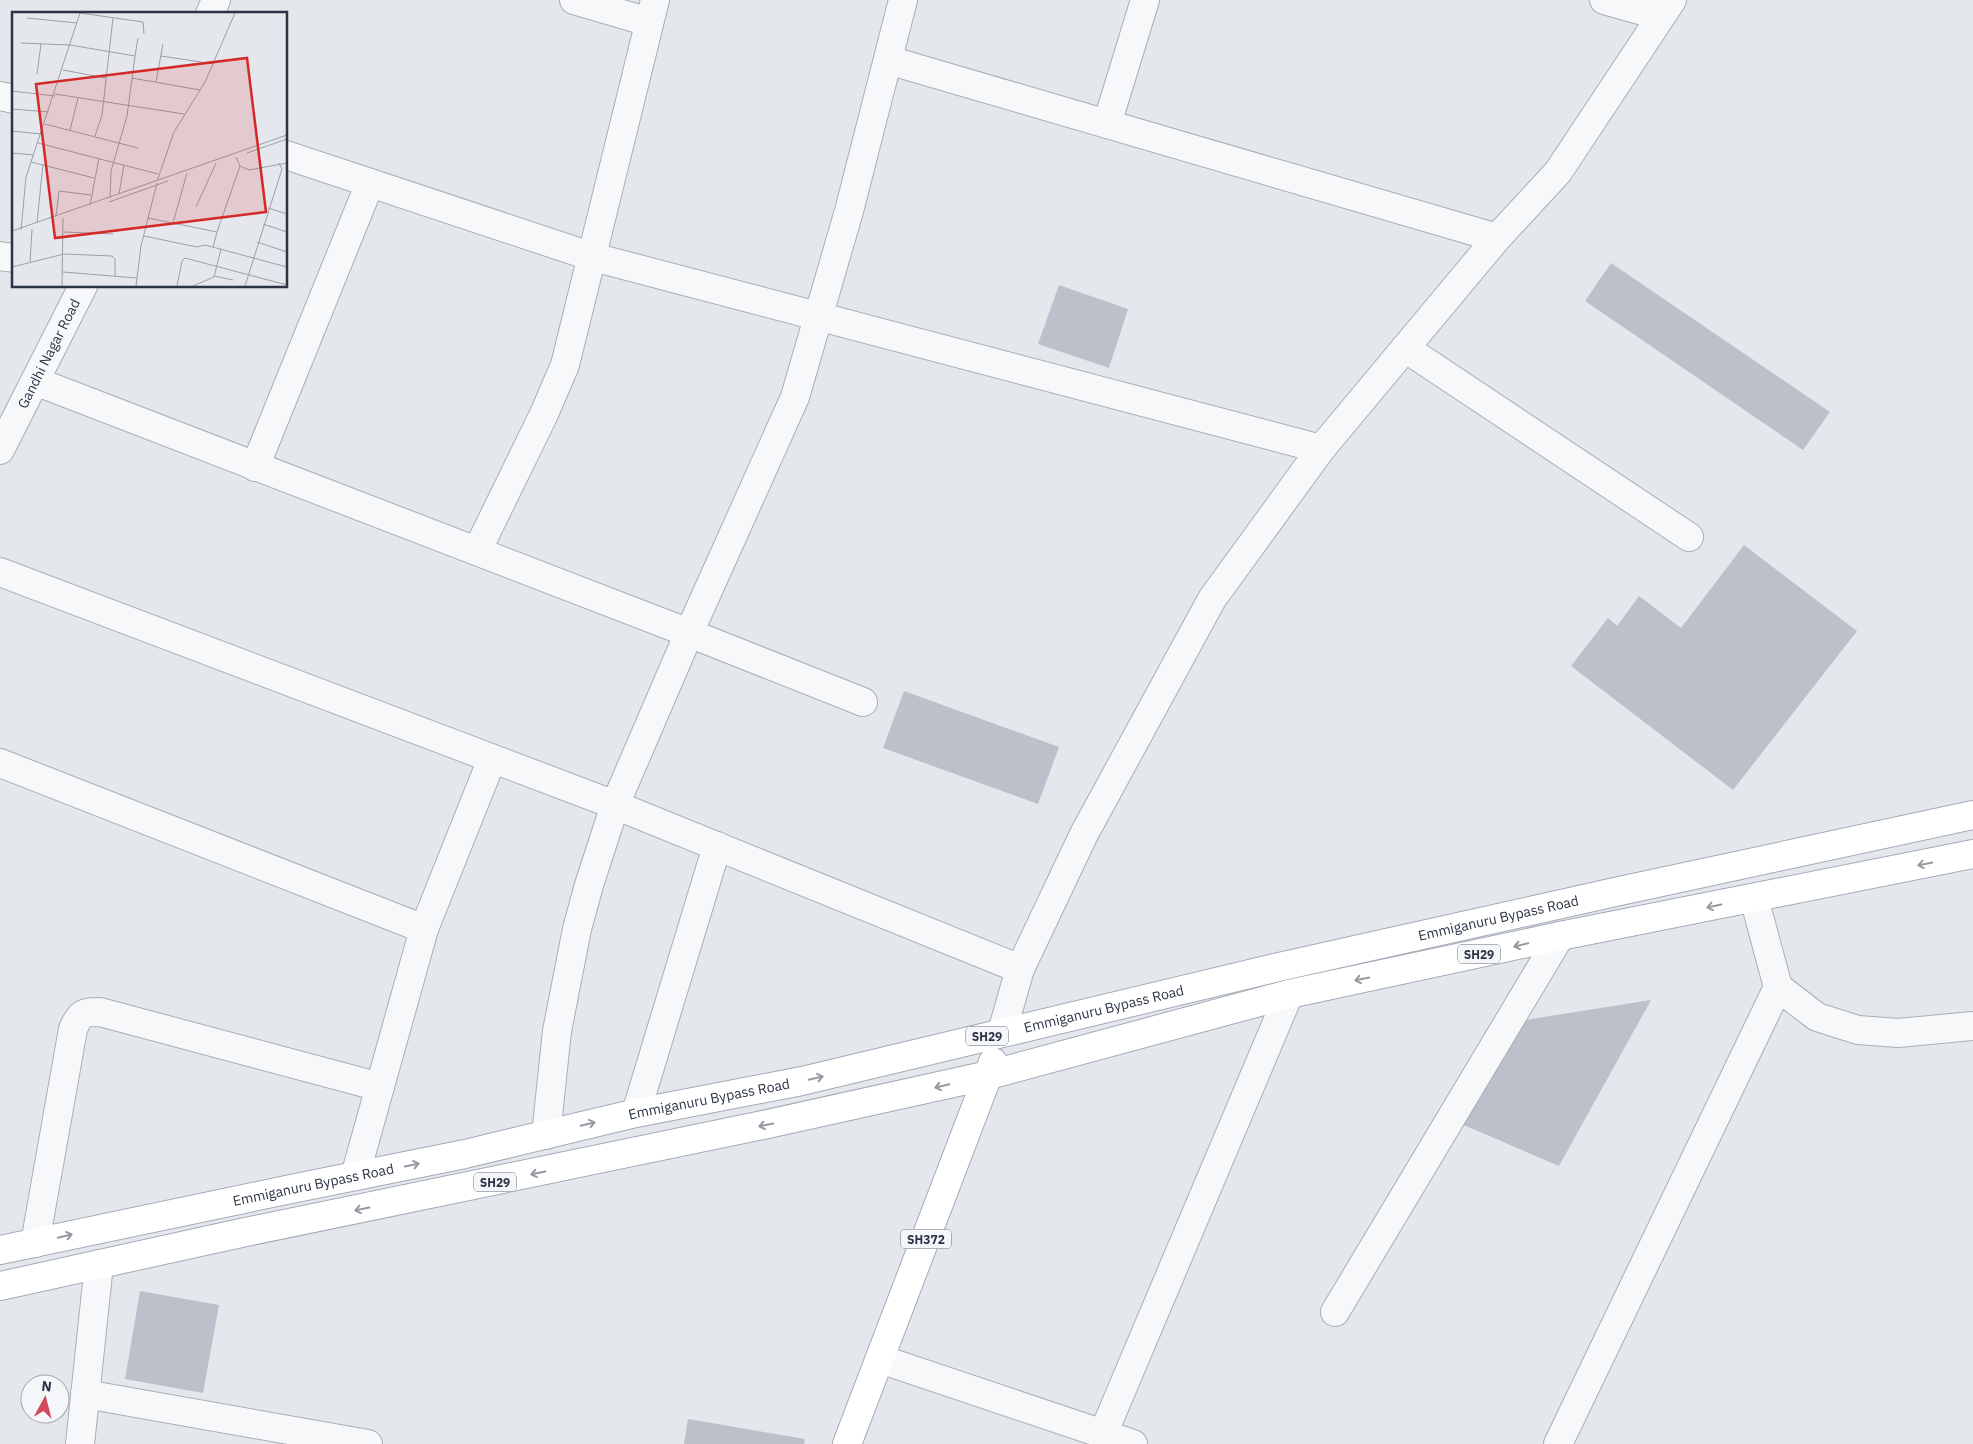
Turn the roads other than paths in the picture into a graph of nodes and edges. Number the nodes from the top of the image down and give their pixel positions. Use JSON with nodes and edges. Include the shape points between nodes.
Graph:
{"nodes":[{"id":1,"x":216,"y":0,"type":"edge"},
{"id":2,"x":574,"y":0,"type":"edge"},
{"id":3,"x":903,"y":0,"type":"edge"},
{"id":4,"x":1145,"y":0,"type":"edge"},
{"id":5,"x":1604,"y":0,"type":"edge"},
{"id":6,"x":1666,"y":8,"type":"edge"},
{"id":7,"x":652,"y":11,"type":"edge"},
{"id":8,"x":211,"y":12,"type":"edge"},
{"id":9,"x":888,"y":60,"type":"junction"},
{"id":10,"x":1106,"y":124,"type":"junction"},
{"id":11,"x":288,"y":156,"type":"edge"},
{"id":12,"x":370,"y":183,"type":"junction"},
{"id":13,"x":1497,"y":238,"type":"junction"},
{"id":14,"x":593,"y":257,"type":"junction"},
{"id":15,"x":82,"y":288,"type":"edge"},
{"id":16,"x":820,"y":317,"type":"junction"},
{"id":17,"x":1405,"y":348,"type":"junction"},
{"id":18,"x":35,"y":381,"type":"junction"},
{"id":19,"x":1320,"y":449,"type":"junction"},
{"id":20,"x":0,"y":450,"type":"edge"},
{"id":21,"x":256,"y":466,"type":"junction"},
{"id":22,"x":1689,"y":537,"type":"dead end"},
{"id":23,"x":477,"y":551,"type":"junction"},
{"id":24,"x":0,"y":572,"type":"edge"},
{"id":25,"x":689,"y":633,"type":"junction"},
{"id":26,"x":863,"y":702,"type":"dead end"},
{"id":27,"x":492,"y":759,"type":"junction"},
{"id":28,"x":0,"y":763,"type":"edge"},
{"id":29,"x":615,"y":805,"type":"junction"},
{"id":30,"x":1973,"y":815,"type":"edge"},
{"id":31,"x":717,"y":846,"type":"junction"},
{"id":32,"x":1973,"y":854,"type":"edge"},
{"id":33,"x":1754,"y":898,"type":"junction"},
{"id":34,"x":424,"y":929,"type":"junction"},
{"id":35,"x":1560,"y":936,"type":"junction"},
{"id":36,"x":1020,"y":969,"type":"junction"},
{"id":37,"x":1778,"y":987,"type":"junction"},
{"id":38,"x":1289,"y":994,"type":"junction"},
{"id":39,"x":1973,"y":1026,"type":"edge"},
{"id":40,"x":1002,"y":1032,"type":"junction"},
{"id":41,"x":989,"y":1075,"type":"junction"},
{"id":42,"x":380,"y":1087,"type":"junction"},
{"id":43,"x":636,"y":1113,"type":"junction"},
{"id":44,"x":546,"y":1135,"type":"junction"},
{"id":45,"x":355,"y":1176,"type":"junction"},
{"id":46,"x":34,"y":1243,"type":"junction"},
{"id":47,"x":0,"y":1250,"type":"edge"},
{"id":48,"x":99,"y":1264,"type":"junction"},
{"id":49,"x":0,"y":1286,"type":"edge"},
{"id":50,"x":1335,"y":1312,"type":"dead end"},
{"id":51,"x":880,"y":1359,"type":"junction"},
{"id":52,"x":85,"y":1394,"type":"junction"},
{"id":53,"x":1103,"y":1434,"type":"junction"},
{"id":54,"x":80,"y":1444,"type":"edge"},
{"id":55,"x":368,"y":1444,"type":"edge"},
{"id":56,"x":847,"y":1444,"type":"edge"},
{"id":57,"x":1133,"y":1444,"type":"edge"},
{"id":58,"x":1558,"y":1444,"type":"edge"}],
"edges":[{"from":1,"to":8,"type":"street"},
{"from":2,"to":7,"type":"street"},
{"from":3,"to":9,"type":"street"},
{"from":4,"to":10,"type":"street"},
{"from":5,"to":6,"type":"street"},
{"from":6,"to":13,"type":"street","via":[[1558,172]]},
{"from":7,"to":14,"type":"street"},
{"from":9,"to":10,"type":"street"},
{"from":9,"to":16,"type":"street"},
{"from":10,"to":13,"type":"street"},
{"from":11,"to":12,"type":"street"},
{"from":12,"to":14,"type":"street"},
{"from":12,"to":21,"type":"street"},
{"from":13,"to":17,"type":"street"},
{"from":14,"to":16,"type":"street"},
{"from":14,"to":23,"type":"street","via":[[565,365]]},
{"from":15,"to":18,"type":"street","name":"Gandhi Nagar Road"},
{"from":16,"to":19,"type":"street"},
{"from":16,"to":25,"type":"street","via":[[796,397]]},
{"from":17,"to":19,"type":"street"},
{"from":17,"to":22,"type":"street"},
{"from":18,"to":20,"type":"street","name":"Gandhi Nagar Road"},
{"from":18,"to":21,"type":"street"},
{"from":19,"to":36,"type":"street","via":[[1212,599],[1084,834]]},
{"from":21,"to":23,"type":"street"},
{"from":23,"to":25,"type":"street"},
{"from":24,"to":27,"type":"street"},
{"from":25,"to":26,"type":"street"},
{"from":25,"to":29,"type":"street"},
{"from":27,"to":29,"type":"street"},
{"from":27,"to":34,"type":"street"},
{"from":28,"to":34,"type":"street"},
{"from":29,"to":31,"type":"street"},
{"from":29,"to":44,"type":"street","via":[[576,928],[557,1031]]},
{"from":30,"to":40,"type":"main road","name":"Emmiganuru Bypass Road","number":"SH29","via":[[1283,966]]},
{"from":31,"to":36,"type":"street"},
{"from":31,"to":43,"type":"street"},
{"from":32,"to":33,"type":"main road","number":"SH29","one_way":true},
{"from":33,"to":35,"type":"main road","number":"SH29","one_way":true},
{"from":33,"to":37,"type":"street"},
{"from":34,"to":42,"type":"street"},
{"from":35,"to":38,"type":"main road","number":"SH29","one_way":true},
{"from":35,"to":50,"type":"street"},
{"from":36,"to":40,"type":"street"},
{"from":37,"to":39,"type":"street","via":[[1817,1016],[1858,1030],[1898,1033]]},
{"from":37,"to":58,"type":"street"},
{"from":38,"to":41,"type":"main road","number":"SH29"},
{"from":38,"to":53,"type":"street"},
{"from":40,"to":41,"type":"main road","number":"SH372"},
{"from":43,"to":40,"type":"main road","name":"Emmiganuru Bypass Road","number":"SH29","one_way":true,"via":[[802,1081]]},
{"from":41,"to":48,"type":"main road","number":"SH29","one_way":true,"via":[[763,1126]]},
{"from":41,"to":51,"type":"main road","number":"SH372"},
{"from":42,"to":45,"type":"street"},
{"from":42,"to":46,"type":"street","via":[[100,1012],[87,1012],[78,1018],[73,1029]]},
{"from":44,"to":43,"type":"main road","name":"Emmiganuru Bypass Road","number":"SH29","one_way":true},
{"from":45,"to":44,"type":"main road","name":"Emmiganuru Bypass Road","number":"SH29","one_way":true},
{"from":46,"to":45,"type":"main road","name":"Emmiganuru Bypass Road","number":"SH29","one_way":true},
{"from":46,"to":47,"type":"main road","name":"Emmiganuru Bypass Road","number":"SH29"},
{"from":48,"to":49,"type":"main road","number":"SH29"},
{"from":48,"to":52,"type":"street"},
{"from":51,"to":53,"type":"street"},
{"from":51,"to":56,"type":"main road","number":"SH372"},
{"from":52,"to":54,"type":"street"},
{"from":52,"to":55,"type":"street"},
{"from":53,"to":57,"type":"street"}]}
